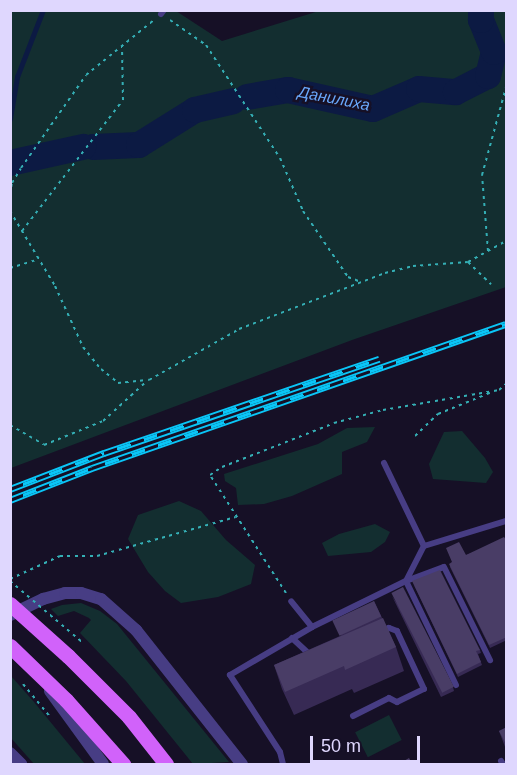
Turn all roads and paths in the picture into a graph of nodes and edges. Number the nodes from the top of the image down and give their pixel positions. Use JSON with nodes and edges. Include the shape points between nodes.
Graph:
{"nodes":[{"id":1,"x":162,"y":12,"type":"edge"},
{"id":2,"x":122,"y":46,"type":"junction"},
{"id":3,"x":507,"y":87,"type":"edge"},
{"id":4,"x":11,"y":182,"type":"edge"},
{"id":5,"x":10,"y":194,"type":"edge"},
{"id":6,"x":10,"y":210,"type":"edge"},
{"id":7,"x":22,"y":231,"type":"junction"},
{"id":8,"x":507,"y":241,"type":"edge"},
{"id":9,"x":488,"y":251,"type":"junction"},
{"id":10,"x":38,"y":259,"type":"junction"},
{"id":11,"x":468,"y":262,"type":"junction"},
{"id":12,"x":10,"y":268,"type":"edge"},
{"id":13,"x":361,"y":282,"type":"junction"},
{"id":14,"x":491,"y":284,"type":"dead end"},
{"id":15,"x":149,"y":380,"type":"junction"},
{"id":16,"x":507,"y":384,"type":"edge"},
{"id":17,"x":499,"y":390,"type":"junction"},
{"id":18,"x":10,"y":425,"type":"edge"},
{"id":19,"x":415,"y":436,"type":"dead end"},
{"id":20,"x":384,"y":464,"type":"dead end"},
{"id":21,"x":236,"y":516,"type":"junction"},
{"id":22,"x":507,"y":521,"type":"edge"},
{"id":23,"x":424,"y":546,"type":"junction"},
{"id":24,"x":10,"y":580,"type":"edge"},
{"id":25,"x":406,"y":581,"type":"junction"},
{"id":26,"x":291,"y":601,"type":"joint"},
{"id":27,"x":10,"y":604,"type":"edge"},
{"id":28,"x":10,"y":615,"type":"edge"},
{"id":29,"x":312,"y":627,"type":"junction"},
{"id":30,"x":369,"y":637,"type":"edge"},
{"id":31,"x":292,"y":638,"type":"junction"},
{"id":32,"x":82,"y":642,"type":"dead end"},
{"id":33,"x":10,"y":646,"type":"edge"},
{"id":34,"x":319,"y":659,"type":"edge"},
{"id":35,"x":490,"y":660,"type":"dead end"},
{"id":36,"x":36,"y":670,"type":"junction"},
{"id":37,"x":456,"y":685,"type":"dead end"},
{"id":38,"x":352,"y":716,"type":"dead end"},
{"id":39,"x":10,"y":753,"type":"edge"},
{"id":40,"x":21,"y":765,"type":"edge"},
{"id":41,"x":103,"y":765,"type":"edge"},
{"id":42,"x":123,"y":765,"type":"edge"},
{"id":43,"x":166,"y":765,"type":"edge"},
{"id":44,"x":242,"y":765,"type":"edge"},
{"id":45,"x":283,"y":765,"type":"edge"}],
"edges":[{"from":1,"to":2,"type":"path"},
{"from":1,"to":13,"type":"path","via":[[206,45],[280,158],[303,211],[348,277]]},
{"from":2,"to":4,"type":"path","via":[[86,75]]},
{"from":2,"to":7,"type":"path","via":[[123,100]]},
{"from":3,"to":9,"type":"path","via":[[482,175]]},
{"from":4,"to":5,"type":"path"},
{"from":6,"to":7,"type":"path"},
{"from":7,"to":10,"type":"path"},
{"from":8,"to":9,"type":"path"},
{"from":9,"to":11,"type":"path"},
{"from":10,"to":12,"type":"path"},
{"from":10,"to":15,"type":"path","via":[[83,346],[101,369],[117,383]]},
{"from":11,"to":13,"type":"path","via":[[413,266]]},
{"from":11,"to":14,"type":"path"},
{"from":13,"to":15,"type":"path","via":[[239,329]]},
{"from":15,"to":18,"type":"path","via":[[103,421],[44,444]]},
{"from":16,"to":17,"type":"path"},
{"from":17,"to":19,"type":"path","via":[[438,414]]},
{"from":17,"to":21,"type":"path","via":[[383,410],[334,423],[222,467],[210,475]]},
{"from":20,"to":23,"type":"lane"},
{"from":21,"to":24,"type":"path","via":[[97,556],[60,556]]},
{"from":21,"to":26,"type":"path"},
{"from":22,"to":23,"type":"lane"},
{"from":23,"to":25,"type":"lane"},
{"from":24,"to":32,"type":"path","bridge":true},
{"from":25,"to":29,"type":"lane"},
{"from":25,"to":35,"type":"lane","via":[[444,567]]},
{"from":25,"to":37,"type":"lane"},
{"from":26,"to":29,"type":"lane"},
{"from":27,"to":43,"type":"main road","bridge":true,"via":[[129,717]]},
{"from":28,"to":44,"type":"street","via":[[65,593],[89,595],[111,606],[136,630]]},
{"from":29,"to":31,"type":"lane"},
{"from":30,"to":38,"type":"lane","via":[[389,628],[397,631],[424,689],[397,702],[389,698]]},
{"from":31,"to":34,"type":"lane"},
{"from":31,"to":45,"type":"lane","via":[[230,675],[280,752]]},
{"from":33,"to":36,"type":"main road"},
{"from":36,"to":41,"type":"street"},
{"from":36,"to":42,"type":"main road"},
{"from":39,"to":40,"type":"street"}]}
